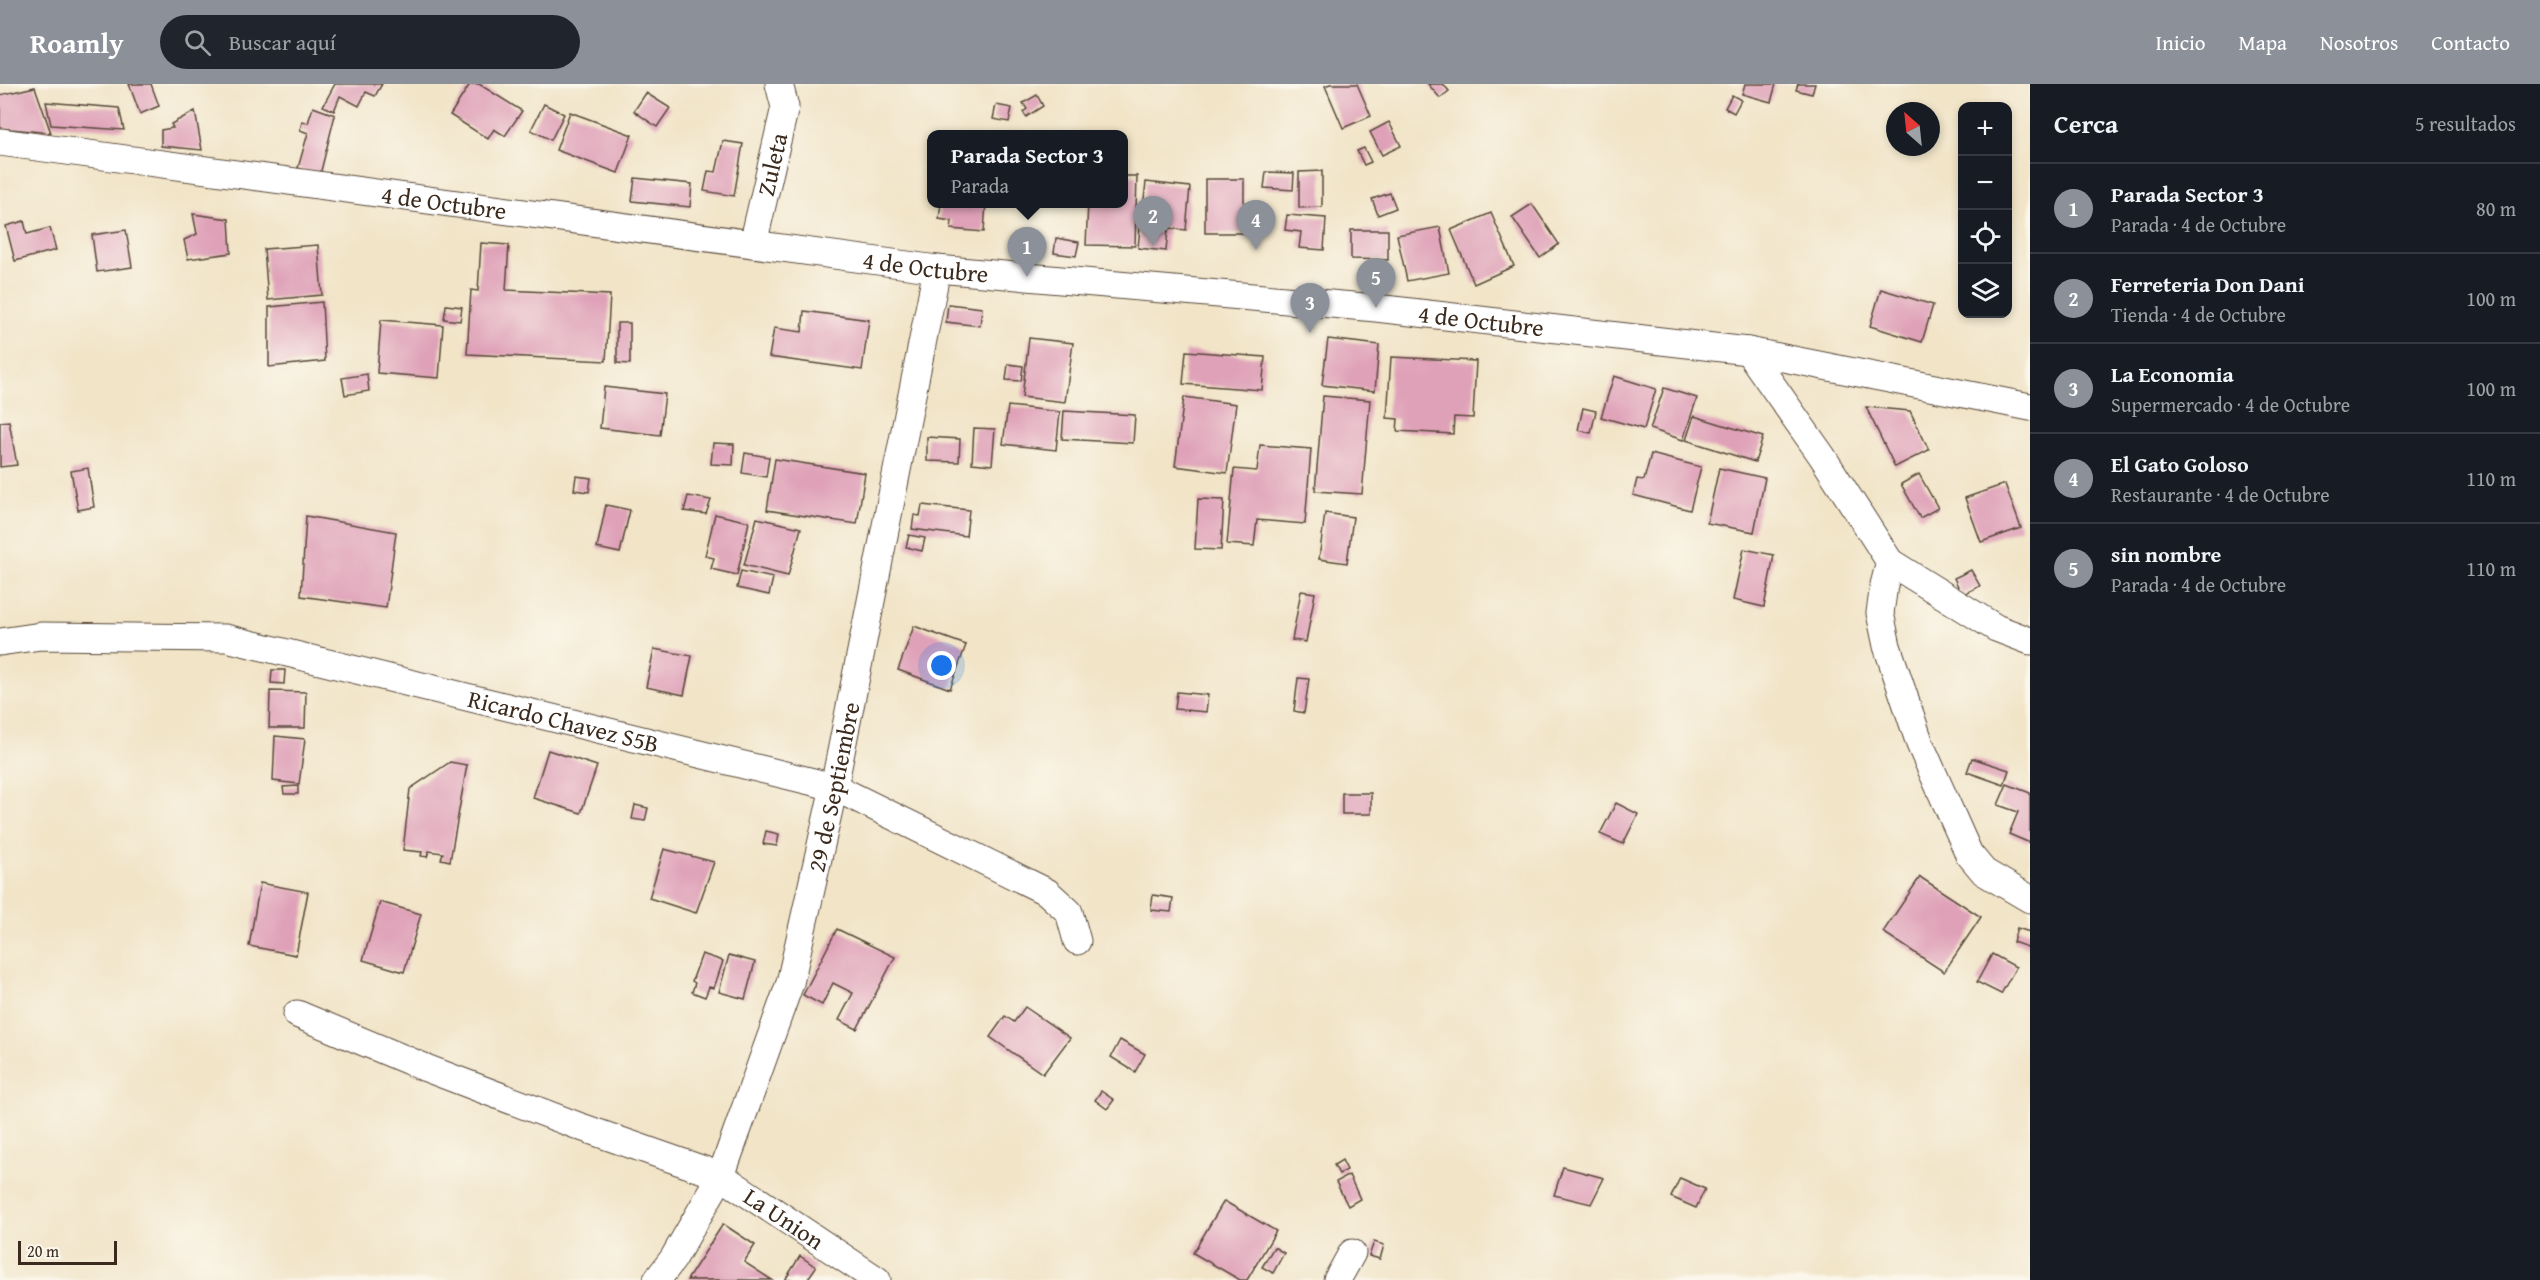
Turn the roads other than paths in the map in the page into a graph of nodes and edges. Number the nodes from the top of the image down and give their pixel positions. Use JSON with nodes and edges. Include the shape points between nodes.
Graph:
{"nodes":[{"id":1,"x":779,"y":84,"type":"edge"},
{"id":2,"x":0,"y":142,"type":"edge"},
{"id":3,"x":753,"y":244,"type":"junction"},
{"id":4,"x":937,"y":269,"type":"junction"},
{"id":5,"x":1748,"y":351,"type":"junction"},
{"id":6,"x":2030,"y":408,"type":"edge"},
{"id":7,"x":1890,"y":562,"type":"junction"},
{"id":8,"x":2030,"y":640,"type":"edge"},
{"id":9,"x":0,"y":642,"type":"edge"},
{"id":10,"x":834,"y":787,"type":"junction"},
{"id":11,"x":2030,"y":899,"type":"edge"},
{"id":12,"x":1077,"y":941,"type":"dead end"},
{"id":13,"x":297,"y":1014,"type":"dead end"},
{"id":14,"x":721,"y":1176,"type":"junction"},
{"id":15,"x":1352,"y":1252,"type":"dead end"},
{"id":16,"x":657,"y":1280,"type":"edge"},
{"id":17,"x":877,"y":1280,"type":"edge"},
{"id":18,"x":1337,"y":1280,"type":"edge"}],
"edges":[{"from":1,"to":3,"type":"street","name":"Zuleta","via":[[785,107]]},
{"from":2,"to":3,"type":"street","name":"4 de Octubre"},
{"from":3,"to":4,"type":"street","name":"4 de Octubre"},
{"from":4,"to":5,"type":"street","name":"4 de Octubre","via":[[1376,308]]},
{"from":4,"to":10,"type":"street","name":"29 de Septiembre"},
{"from":5,"to":6,"type":"street","name":"4 de Octubre"},
{"from":5,"to":7,"type":"street"},
{"from":7,"to":8,"type":"street","via":[[1996,628]]},
{"from":7,"to":11,"type":"street","via":[[1880,613],[1923,753],[1969,854],[1984,872]]},
{"from":9,"to":10,"type":"street","name":"Ricardo Chavez S5B","via":[[41,636],[226,638]]},
{"from":10,"to":12,"type":"street","name":"Ricardo Chavez S5B","via":[[1047,891],[1069,912]]},
{"from":10,"to":14,"type":"street","name":"29 de Septiembre","via":[[790,983]]},
{"from":13,"to":14,"type":"street","name":"La Union","via":[[426,1068]]},
{"from":14,"to":16,"type":"street","name":"29 de Septiembre"},
{"from":14,"to":17,"type":"street","name":"La Union"},
{"from":15,"to":18,"type":"street"}]}
